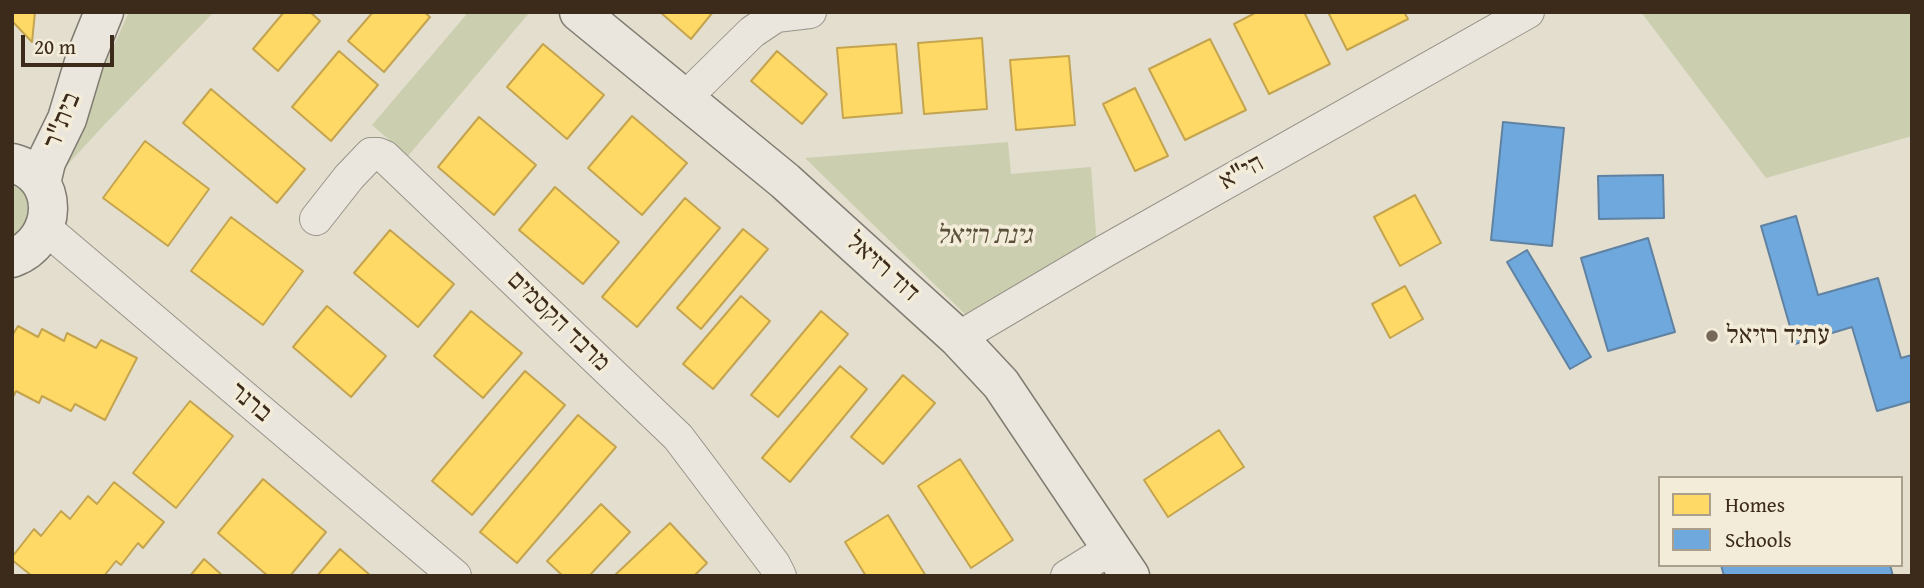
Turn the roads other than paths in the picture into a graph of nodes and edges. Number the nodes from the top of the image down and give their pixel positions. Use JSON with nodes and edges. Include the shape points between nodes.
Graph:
{"nodes":[{"id":1,"x":104,"y":12,"type":"edge"},
{"id":2,"x":579,"y":12,"type":"edge"},
{"id":3,"x":810,"y":12,"type":"edge"},
{"id":4,"x":1528,"y":12,"type":"edge"},
{"id":5,"x":85,"y":59,"type":"junction"},
{"id":6,"x":685,"y":98,"type":"junction"},
{"id":7,"x":12,"y":154,"type":"edge"},
{"id":8,"x":27,"y":173,"type":"edge"},
{"id":9,"x":316,"y":219,"type":"dead end"},
{"id":10,"x":46,"y":229,"type":"junction"},
{"id":11,"x":12,"y":258,"type":"edge"},
{"id":12,"x":958,"y":338,"type":"junction"},
{"id":13,"x":1121,"y":562,"type":"edge"},
{"id":14,"x":455,"y":576,"type":"edge"},
{"id":15,"x":780,"y":576,"type":"edge"},
{"id":16,"x":1067,"y":576,"type":"edge"}],
"edges":[{"from":1,"to":5,"type":"street","name":"בית\"ר"},
{"from":2,"to":6,"type":"street","name":"דוד רזיאל"},
{"from":3,"to":6,"type":"street","via":[[776,16],[752,32]]},
{"from":4,"to":12,"type":"street","name":"הי\"א"},
{"from":5,"to":7,"type":"street","name":"בית\"ר","via":[[38,131]]},
{"from":5,"to":8,"type":"street","name":"בית\"ר","via":[[67,119],[46,162]]},
{"from":6,"to":12,"type":"street","name":"דוד רזיאל","via":[[785,181]]},
{"from":8,"to":10,"type":"street","via":[[47,198]]},
{"from":9,"to":15,"type":"street","name":"מרבד הקסמים","via":[[371,154],[385,157],[678,437]]},
{"from":10,"to":11,"type":"street","via":[[28,251]]},
{"from":10,"to":14,"type":"street","name":"ברנר"},
{"from":12,"to":13,"type":"street","name":"דוד רזיאל","via":[[1001,384]]},
{"from":13,"to":16,"type":"street"}]}
